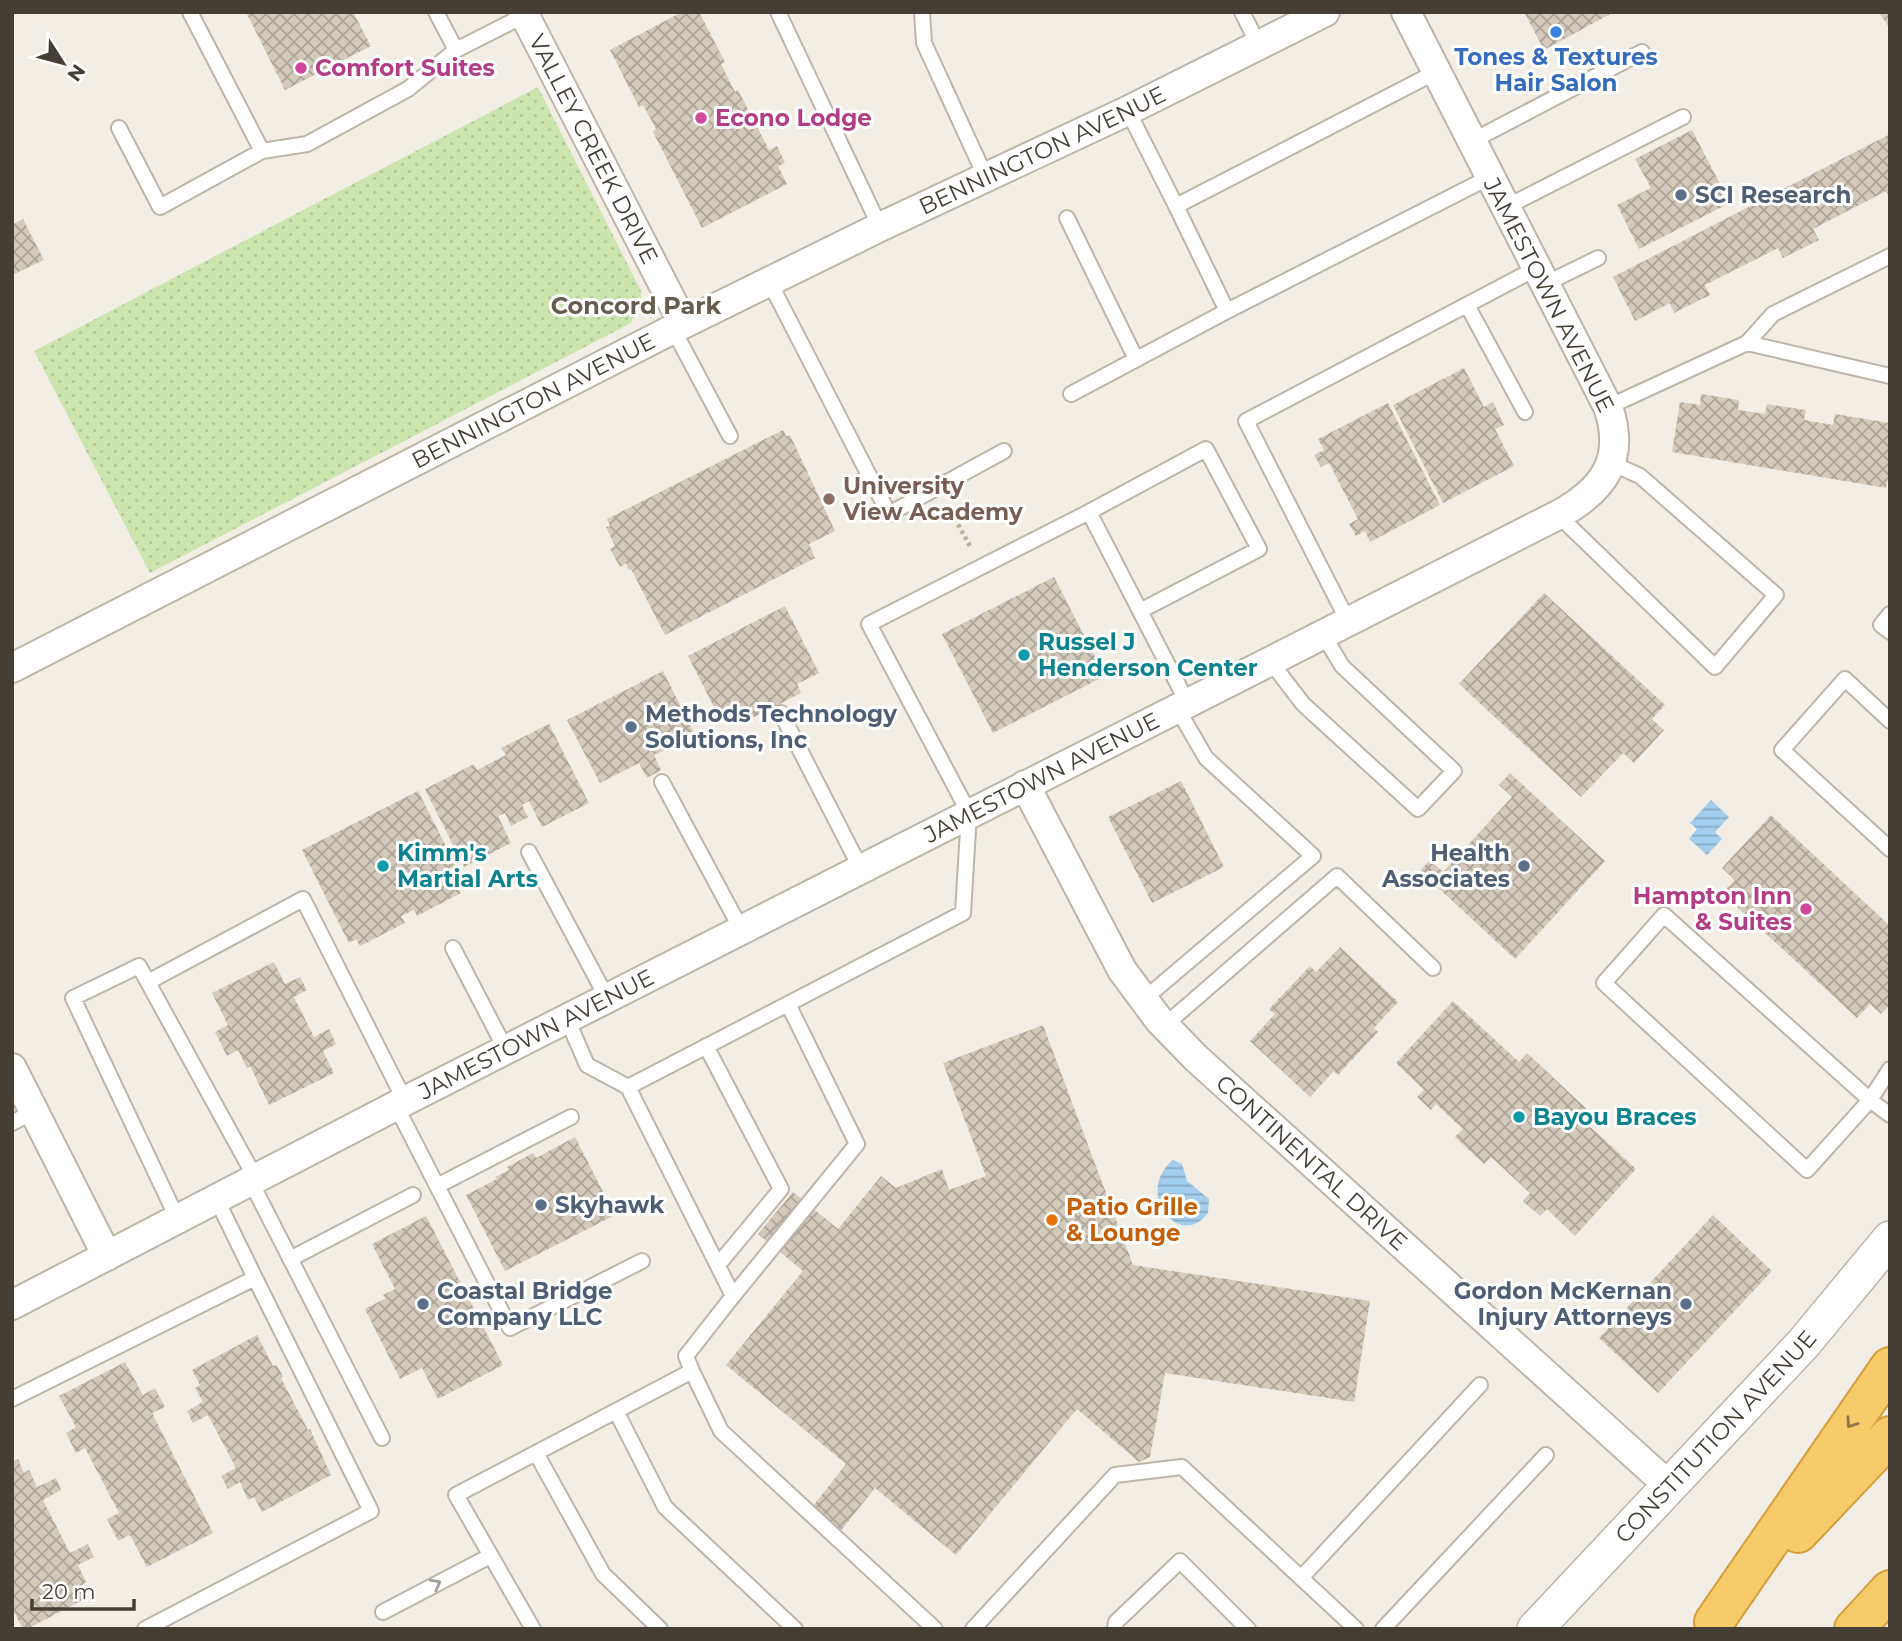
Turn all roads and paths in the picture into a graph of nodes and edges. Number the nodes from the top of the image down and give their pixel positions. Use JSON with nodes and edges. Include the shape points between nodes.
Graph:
{"nodes":[{"id":1,"x":190,"y":12,"type":"edge"},
{"id":2,"x":436,"y":12,"type":"edge"},
{"id":3,"x":778,"y":12,"type":"edge"},
{"id":4,"x":922,"y":12,"type":"edge"},
{"id":5,"x":1242,"y":12,"type":"edge"},
{"id":6,"x":1325,"y":12,"type":"edge"},
{"id":7,"x":1406,"y":12,"type":"edge"},
{"id":8,"x":524,"y":13,"type":"edge"},
{"id":9,"x":1259,"y":46,"type":"junction"},
{"id":10,"x":456,"y":50,"type":"junction"},
{"id":11,"x":1642,"y":52,"type":"dead end"},
{"id":12,"x":1436,"y":72,"type":"junction"},
{"id":13,"x":1128,"y":111,"type":"junction"},
{"id":14,"x":1683,"y":117,"type":"dead end"},
{"id":15,"x":120,"y":128,"type":"dead end"},
{"id":16,"x":1472,"y":141,"type":"junction"},
{"id":17,"x":262,"y":151,"type":"junction"},
{"id":18,"x":1490,"y":177,"type":"junction"},
{"id":19,"x":986,"y":178,"type":"junction"},
{"id":20,"x":1175,"y":206,"type":"junction"},
{"id":21,"x":1506,"y":207,"type":"junction"},
{"id":22,"x":1067,"y":218,"type":"dead end"},
{"id":23,"x":880,"y":227,"type":"junction"},
{"id":24,"x":1890,"y":256,"type":"edge"},
{"id":25,"x":1598,"y":257,"type":"dead end"},
{"id":26,"x":1541,"y":276,"type":"junction"},
{"id":27,"x":769,"y":281,"type":"junction"},
{"id":28,"x":1467,"y":305,"type":"junction"},
{"id":29,"x":1227,"y":311,"type":"junction"},
{"id":30,"x":678,"y":326,"type":"junction"},
{"id":31,"x":1747,"y":343,"type":"junction"},
{"id":32,"x":1136,"y":359,"type":"junction"},
{"id":33,"x":1890,"y":376,"type":"edge"},
{"id":34,"x":1071,"y":394,"type":"dead end"},
{"id":35,"x":1608,"y":407,"type":"junction"},
{"id":36,"x":1525,"y":412,"type":"dead end"},
{"id":37,"x":730,"y":436,"type":"dead end"},
{"id":38,"x":1004,"y":451,"type":"dead end"},
{"id":39,"x":1611,"y":463,"type":"junction"},
{"id":40,"x":1089,"y":512,"type":"junction"},
{"id":41,"x":1558,"y":515,"type":"junction"},
{"id":42,"x":1140,"y":611,"type":"junction"},
{"id":43,"x":1890,"y":614,"type":"edge"},
{"id":44,"x":1348,"y":621,"type":"junction"},
{"id":45,"x":1890,"y":632,"type":"edge"},
{"id":46,"x":1323,"y":634,"type":"junction"},
{"id":47,"x":1270,"y":661,"type":"junction"},
{"id":48,"x":12,"y":668,"type":"edge"},
{"id":49,"x":1182,"y":705,"type":"junction"},
{"id":50,"x":781,"y":713,"type":"dead end"},
{"id":51,"x":1890,"y":721,"type":"edge"},
{"id":52,"x":662,"y":782,"type":"dead end"},
{"id":53,"x":1025,"y":785,"type":"junction"},
{"id":54,"x":969,"y":813,"type":"junction"},
{"id":55,"x":1890,"y":849,"type":"edge"},
{"id":56,"x":529,"y":852,"type":"dead end"},
{"id":57,"x":861,"y":869,"type":"junction"},
{"id":58,"x":741,"y":929,"type":"junction"},
{"id":59,"x":453,"y":948,"type":"dead end"},
{"id":60,"x":1433,"y":968,"type":"dead end"},
{"id":61,"x":148,"y":982,"type":"junction"},
{"id":62,"x":607,"y":998,"type":"junction"},
{"id":63,"x":1143,"y":1000,"type":"junction"},
{"id":64,"x":788,"y":1004,"type":"junction"},
{"id":65,"x":567,"y":1019,"type":"junction"},
{"id":66,"x":1164,"y":1026,"type":"junction"},
{"id":67,"x":706,"y":1046,"type":"junction"},
{"id":68,"x":506,"y":1049,"type":"junction"},
{"id":69,"x":12,"y":1068,"type":"edge"},
{"id":70,"x":1890,"y":1069,"type":"edge"},
{"id":71,"x":628,"y":1087,"type":"junction"},
{"id":72,"x":1870,"y":1100,"type":"junction"},
{"id":73,"x":400,"y":1104,"type":"junction"},
{"id":74,"x":1890,"y":1115,"type":"edge"},
{"id":75,"x":23,"y":1117,"type":"edge"},
{"id":76,"x":571,"y":1117,"type":"dead end"},
{"id":77,"x":254,"y":1180,"type":"junction"},
{"id":78,"x":437,"y":1186,"type":"junction"},
{"id":79,"x":413,"y":1195,"type":"dead end"},
{"id":80,"x":217,"y":1200,"type":"junction"},
{"id":81,"x":178,"y":1220,"type":"junction"},
{"id":82,"x":1890,"y":1239,"type":"edge"},
{"id":83,"x":107,"y":1256,"type":"junction"},
{"id":84,"x":290,"y":1259,"type":"junction"},
{"id":85,"x":642,"y":1261,"type":"dead end"},
{"id":86,"x":718,"y":1265,"type":"junction"},
{"id":87,"x":255,"y":1278,"type":"junction"},
{"id":88,"x":733,"y":1296,"type":"junction"},
{"id":89,"x":12,"y":1305,"type":"edge"},
{"id":90,"x":1890,"y":1367,"type":"edge"},
{"id":91,"x":692,"y":1371,"type":"junction"},
{"id":92,"x":1480,"y":1384,"type":"dead end"},
{"id":93,"x":12,"y":1399,"type":"edge"},
{"id":94,"x":616,"y":1411,"type":"junction"},
{"id":95,"x":1890,"y":1436,"type":"edge"},
{"id":96,"x":382,"y":1438,"type":"dead end"},
{"id":97,"x":536,"y":1452,"type":"junction"},
{"id":98,"x":1546,"y":1455,"type":"dead end"},
{"id":99,"x":1668,"y":1485,"type":"junction"},
{"id":100,"x":490,"y":1556,"type":"junction"},
{"id":101,"x":1301,"y":1578,"type":"junction"},
{"id":102,"x":1890,"y":1590,"type":"edge"},
{"id":103,"x":383,"y":1612,"type":"dead end"},
{"id":104,"x":1711,"y":1626,"type":"edge"},
{"id":105,"x":145,"y":1629,"type":"edge"},
{"id":106,"x":533,"y":1629,"type":"edge"},
{"id":107,"x":660,"y":1629,"type":"edge"},
{"id":108,"x":795,"y":1629,"type":"edge"},
{"id":109,"x":935,"y":1629,"type":"edge"},
{"id":110,"x":973,"y":1629,"type":"edge"},
{"id":111,"x":1115,"y":1629,"type":"edge"},
{"id":112,"x":1248,"y":1629,"type":"edge"},
{"id":113,"x":1356,"y":1629,"type":"edge"},
{"id":114,"x":1383,"y":1629,"type":"edge"},
{"id":115,"x":1535,"y":1629,"type":"edge"},
{"id":116,"x":1854,"y":1629,"type":"edge"}],
"edges":[{"from":1,"to":17,"type":"lane"},
{"from":2,"to":10,"type":"lane"},
{"from":3,"to":23,"type":"lane"},
{"from":4,"to":19,"type":"lane","via":[[924,43]]},
{"from":5,"to":9,"type":"lane"},
{"from":6,"to":9,"type":"street","name":"BENNINGTON AVENUE"},
{"from":7,"to":12,"type":"street","name":"JAMESTOWN AVENUE"},
{"from":8,"to":10,"type":"lane"},
{"from":8,"to":30,"type":"street","name":"VALLEY CREEK DRIVE"},
{"from":9,"to":13,"type":"street","name":"BENNINGTON AVENUE"},
{"from":10,"to":17,"type":"lane","via":[[408,89],[307,144]]},
{"from":11,"to":16,"type":"lane"},
{"from":12,"to":16,"type":"street","name":"JAMESTOWN AVENUE"},
{"from":12,"to":20,"type":"lane"},
{"from":13,"to":19,"type":"street","name":"BENNINGTON AVENUE"},
{"from":13,"to":20,"type":"lane"},
{"from":14,"to":21,"type":"lane"},
{"from":15,"to":17,"type":"lane","via":[[160,207]]},
{"from":16,"to":18,"type":"street","name":"JAMESTOWN AVENUE"},
{"from":18,"to":21,"type":"street","name":"JAMESTOWN AVENUE"},
{"from":18,"to":29,"type":"lane"},
{"from":19,"to":23,"type":"street","name":"BENNINGTON AVENUE"},
{"from":20,"to":29,"type":"lane"},
{"from":21,"to":26,"type":"street","name":"JAMESTOWN AVENUE"},
{"from":22,"to":32,"type":"lane"},
{"from":23,"to":27,"type":"street","name":"BENNINGTON AVENUE"},
{"from":24,"to":31,"type":"lane","via":[[1773,314]]},
{"from":25,"to":26,"type":"lane"},
{"from":26,"to":28,"type":"lane"},
{"from":26,"to":35,"type":"street","name":"JAMESTOWN AVENUE"},
{"from":27,"to":30,"type":"street","name":"BENNINGTON AVENUE"},
{"from":27,"to":38,"type":"lane","via":[[890,514]]},
{"from":28,"to":36,"type":"lane"},
{"from":28,"to":44,"type":"lane","via":[[1246,421]]},
{"from":29,"to":32,"type":"lane"},
{"from":30,"to":37,"type":"lane"},
{"from":30,"to":48,"type":"street","name":"BENNINGTON AVENUE"},
{"from":31,"to":33,"type":"lane"},
{"from":31,"to":35,"type":"lane"},
{"from":32,"to":34,"type":"lane"},
{"from":35,"to":39,"type":"street","name":"JAMESTOWN AVENUE","via":[[1615,425]]},
{"from":39,"to":41,"type":"street","name":"JAMESTOWN AVENUE","via":[[1597,487]]},
{"from":39,"to":41,"type":"lane","via":[[1640,476],[1776,595],[1715,667]]},
{"from":40,"to":42,"type":"lane"},
{"from":40,"to":42,"type":"lane","via":[[1206,449],[1259,549]]},
{"from":40,"to":54,"type":"lane","via":[[869,624]]},
{"from":41,"to":44,"type":"street","name":"JAMESTOWN AVENUE"},
{"from":42,"to":49,"type":"lane"},
{"from":43,"to":45,"type":"lane","via":[[1881,625]]},
{"from":44,"to":46,"type":"street","name":"JAMESTOWN AVENUE"},
{"from":46,"to":47,"type":"street","name":"JAMESTOWN AVENUE"},
{"from":46,"to":47,"type":"lane","via":[[1342,666],[1454,771],[1418,809],[1303,704]]},
{"from":47,"to":49,"type":"street","name":"JAMESTOWN AVENUE"},
{"from":49,"to":53,"type":"street","name":"JAMESTOWN AVENUE"},
{"from":49,"to":63,"type":"lane","via":[[1206,758],[1313,856]]},
{"from":50,"to":57,"type":"lane"},
{"from":51,"to":55,"type":"lane","via":[[1845,679],[1782,750]]},
{"from":52,"to":58,"type":"lane"},
{"from":53,"to":54,"type":"street","name":"JAMESTOWN AVENUE"},
{"from":53,"to":63,"type":"street","name":"CONTINENTAL DRIVE","via":[[1122,970]]},
{"from":54,"to":57,"type":"street","name":"JAMESTOWN AVENUE"},
{"from":54,"to":64,"type":"lane","via":[[963,913]]},
{"from":56,"to":62,"type":"lane"},
{"from":57,"to":58,"type":"street","name":"JAMESTOWN AVENUE"},
{"from":58,"to":62,"type":"street","name":"JAMESTOWN AVENUE"},
{"from":59,"to":68,"type":"lane"},
{"from":60,"to":66,"type":"lane","via":[[1337,876]]},
{"from":61,"to":73,"type":"lane","via":[[303,899]]},
{"from":61,"to":77,"type":"lane"},
{"from":61,"to":81,"type":"lane","via":[[139,966],[73,998]]},
{"from":62,"to":65,"type":"street","name":"JAMESTOWN AVENUE"},
{"from":63,"to":66,"type":"street","name":"CONTINENTAL DRIVE"},
{"from":64,"to":67,"type":"lane"},
{"from":64,"to":88,"type":"lane","via":[[857,1144]]},
{"from":65,"to":68,"type":"street","name":"JAMESTOWN AVENUE"},
{"from":65,"to":71,"type":"lane","via":[[587,1065]]},
{"from":66,"to":99,"type":"street","name":"CONTINENTAL DRIVE"},
{"from":67,"to":71,"type":"lane"},
{"from":67,"to":86,"type":"lane","via":[[781,1189]]},
{"from":68,"to":73,"type":"street","name":"JAMESTOWN AVENUE"},
{"from":69,"to":75,"type":"street"},
{"from":70,"to":72,"type":"lane"},
{"from":71,"to":86,"type":"lane"},
{"from":72,"to":72,"type":"lane","via":[[1664,915],[1604,983],[1807,1170]]},
{"from":72,"to":74,"type":"lane"},
{"from":73,"to":77,"type":"street","name":"JAMESTOWN AVENUE"},
{"from":73,"to":78,"type":"lane"},
{"from":75,"to":83,"type":"street"},
{"from":76,"to":78,"type":"lane"},
{"from":77,"to":80,"type":"street","name":"JAMESTOWN AVENUE"},
{"from":77,"to":84,"type":"lane"},
{"from":78,"to":85,"type":"lane","via":[[510,1328]]},
{"from":79,"to":84,"type":"lane"},
{"from":80,"to":81,"type":"street","name":"JAMESTOWN AVENUE"},
{"from":80,"to":87,"type":"lane"},
{"from":81,"to":83,"type":"street","name":"JAMESTOWN AVENUE"},
{"from":82,"to":99,"type":"street","name":"CONSTITUTION AVENUE","via":[[1803,1344]]},
{"from":83,"to":89,"type":"street","name":"JAMESTOWN AVENUE"},
{"from":84,"to":96,"type":"lane"},
{"from":86,"to":88,"type":"lane"},
{"from":87,"to":93,"type":"lane"},
{"from":87,"to":105,"type":"lane","via":[[371,1511]]},
{"from":88,"to":91,"type":"lane","via":[[686,1356]]},
{"from":90,"to":104,"type":"highway","one_way":true},
{"from":91,"to":94,"type":"lane"},
{"from":91,"to":109,"type":"lane","via":[[721,1431]]},
{"from":92,"to":101,"type":"lane"},
{"from":94,"to":97,"type":"lane"},
{"from":94,"to":108,"type":"lane","via":[[665,1507]]},
{"from":95,"to":104,"type":"highway"},
{"from":97,"to":100,"type":"lane","via":[[456,1495]]},
{"from":97,"to":107,"type":"lane","via":[[603,1574]]},
{"from":98,"to":114,"type":"lane"},
{"from":99,"to":115,"type":"street","name":"CONSTITUTION AVENUE"},
{"from":103,"to":100,"type":"lane","one_way":true},
{"from":100,"to":106,"type":"lane"},
{"from":101,"to":110,"type":"lane","via":[[1182,1467],[1115,1475]]},
{"from":101,"to":113,"type":"lane"},
{"from":102,"to":116,"type":"highway"},
{"from":111,"to":112,"type":"lane","via":[[1116,1622],[1180,1561]]}]}
